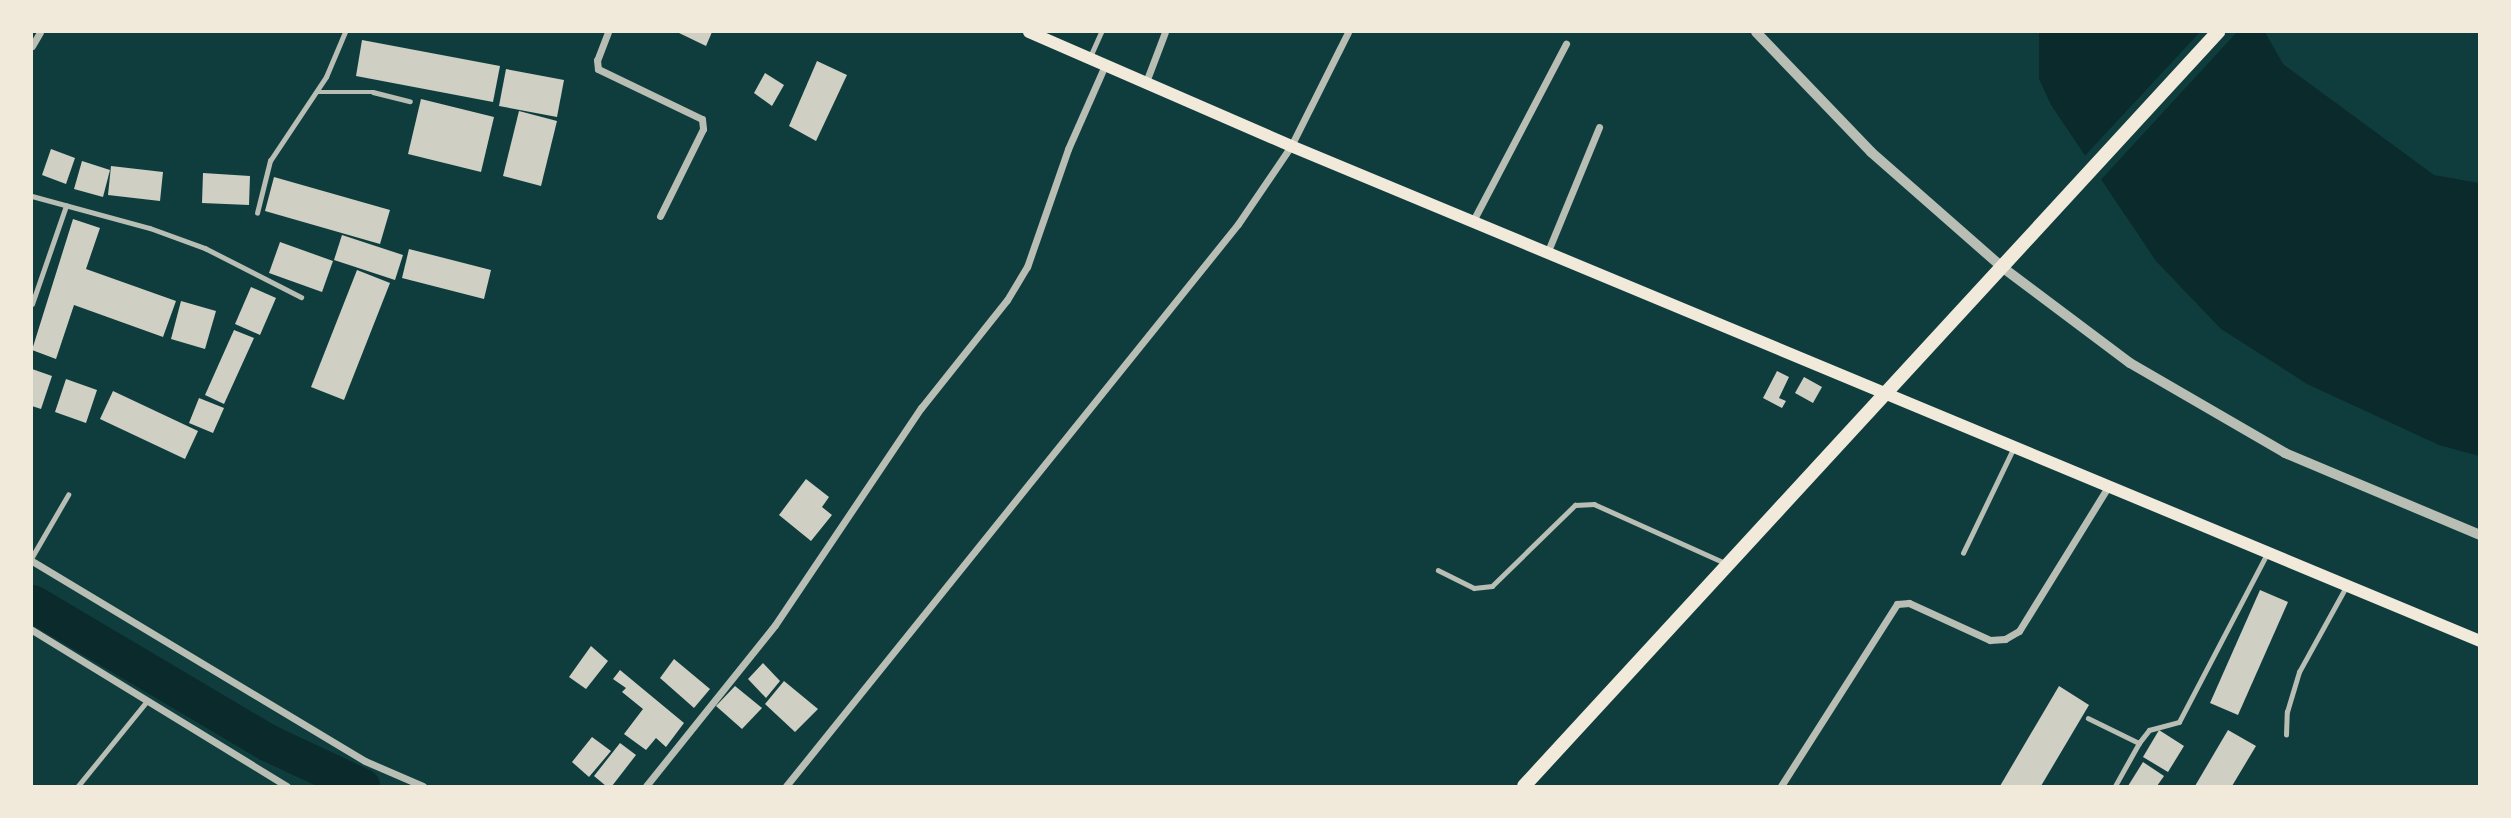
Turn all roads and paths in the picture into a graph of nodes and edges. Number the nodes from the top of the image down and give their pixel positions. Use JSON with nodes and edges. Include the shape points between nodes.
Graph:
{"nodes":[{"id":1,"x":40,"y":32,"type":"edge"},
{"id":2,"x":345,"y":32,"type":"edge"},
{"id":3,"x":608,"y":32,"type":"edge"},
{"id":4,"x":1029,"y":32,"type":"edge"},
{"id":5,"x":1101,"y":32,"type":"edge"},
{"id":6,"x":1165,"y":32,"type":"edge"},
{"id":7,"x":1348,"y":32,"type":"edge"},
{"id":8,"x":1756,"y":32,"type":"edge"},
{"id":9,"x":2218,"y":32,"type":"edge"},
{"id":10,"x":1566,"y":44,"type":"dead end"},
{"id":11,"x":32,"y":46,"type":"edge"},
{"id":12,"x":1090,"y":58,"type":"junction"},
{"id":13,"x":1105,"y":65,"type":"junction"},
{"id":14,"x":1146,"y":82,"type":"junction"},
{"id":15,"x":316,"y":92,"type":"junction"},
{"id":16,"x":410,"y":101,"type":"dead end"},
{"id":17,"x":1599,"y":127,"type":"dead end"},
{"id":18,"x":1291,"y":146,"type":"junction"},
{"id":19,"x":32,"y":196,"type":"edge"},
{"id":20,"x":66,"y":206,"type":"junction"},
{"id":21,"x":257,"y":213,"type":"dead end"},
{"id":22,"x":660,"y":216,"type":"dead end"},
{"id":23,"x":1474,"y":219,"type":"junction"},
{"id":24,"x":1548,"y":251,"type":"junction"},
{"id":25,"x":2002,"y":267,"type":"junction"},
{"id":26,"x":301,"y":297,"type":"dead end"},
{"id":27,"x":32,"y":304,"type":"edge"},
{"id":28,"x":1882,"y":393,"type":"junction"},
{"id":29,"x":2014,"y":446,"type":"junction"},
{"id":30,"x":2110,"y":485,"type":"junction"},
{"id":31,"x":68,"y":495,"type":"dead end"},
{"id":32,"x":2480,"y":536,"type":"edge"},
{"id":33,"x":1963,"y":553,"type":"dead end"},
{"id":34,"x":2268,"y":553,"type":"junction"},
{"id":35,"x":32,"y":559,"type":"edge"},
{"id":36,"x":1726,"y":563,"type":"junction"},
{"id":37,"x":1438,"y":570,"type":"dead end"},
{"id":38,"x":2346,"y":586,"type":"junction"},
{"id":39,"x":32,"y":630,"type":"edge"},
{"id":40,"x":2480,"y":641,"type":"edge"},
{"id":41,"x":147,"y":701,"type":"junction"},
{"id":42,"x":2088,"y":718,"type":"dead end"},
{"id":43,"x":2286,"y":735,"type":"dead end"},
{"id":44,"x":2139,"y":743,"type":"junction"},
{"id":45,"x":78,"y":786,"type":"edge"},
{"id":46,"x":287,"y":786,"type":"edge"},
{"id":47,"x":422,"y":786,"type":"edge"},
{"id":48,"x":646,"y":786,"type":"edge"},
{"id":49,"x":786,"y":786,"type":"edge"},
{"id":50,"x":1524,"y":786,"type":"edge"},
{"id":51,"x":1781,"y":786,"type":"edge"},
{"id":52,"x":2115,"y":786,"type":"edge"}],
"edges":[{"from":1,"to":11,"type":"street"},
{"from":2,"to":15,"type":"lane"},
{"from":3,"to":22,"type":"street","via":[[598,69],[702,118],[703,129]]},
{"from":4,"to":12,"type":"main road"},
{"from":5,"to":12,"type":"lane"},
{"from":6,"to":14,"type":"street"},
{"from":7,"to":18,"type":"street"},
{"from":8,"to":25,"type":"street","via":[[1871,152]]},
{"from":9,"to":25,"type":"highway"},
{"from":10,"to":23,"type":"street"},
{"from":12,"to":13,"type":"main road"},
{"from":13,"to":14,"type":"main road"},
{"from":13,"to":48,"type":"street","via":[[1068,149],[1027,267],[1007,300],[921,408],[775,625]]},
{"from":14,"to":18,"type":"main road"},
{"from":15,"to":16,"type":"lane","via":[[373,92]]},
{"from":15,"to":21,"type":"lane","via":[[270,161]]},
{"from":17,"to":24,"type":"street"},
{"from":18,"to":23,"type":"main road"},
{"from":18,"to":49,"type":"street","via":[[1213,255]]},
{"from":19,"to":20,"type":"lane"},
{"from":20,"to":26,"type":"lane","via":[[205,248]]},
{"from":20,"to":27,"type":"lane"},
{"from":23,"to":24,"type":"main road"},
{"from":24,"to":28,"type":"main road"},
{"from":25,"to":28,"type":"highway"},
{"from":25,"to":32,"type":"street","via":[[2130,363],[2264,443],[2401,506]]},
{"from":28,"to":29,"type":"main road"},
{"from":28,"to":36,"type":"highway"},
{"from":29,"to":30,"type":"main road"},
{"from":29,"to":33,"type":"lane"},
{"from":30,"to":34,"type":"main road"},
{"from":30,"to":51,"type":"street","via":[[2019,631],[2005,639],[1990,640],[1909,603],[1897,604]]},
{"from":31,"to":35,"type":"lane"},
{"from":34,"to":38,"type":"main road"},
{"from":34,"to":44,"type":"lane","via":[[2186,714],[2169,727],[2149,730]]},
{"from":35,"to":47,"type":"street","via":[[365,761]]},
{"from":36,"to":37,"type":"lane","via":[[1594,504],[1575,505],[1492,586],[1474,588]]},
{"from":36,"to":50,"type":"highway"},
{"from":38,"to":40,"type":"main road"},
{"from":38,"to":43,"type":"lane","via":[[2299,672],[2287,712]]},
{"from":39,"to":41,"type":"street"},
{"from":41,"to":45,"type":"lane"},
{"from":41,"to":46,"type":"street"},
{"from":42,"to":44,"type":"lane"},
{"from":44,"to":52,"type":"lane"}]}
